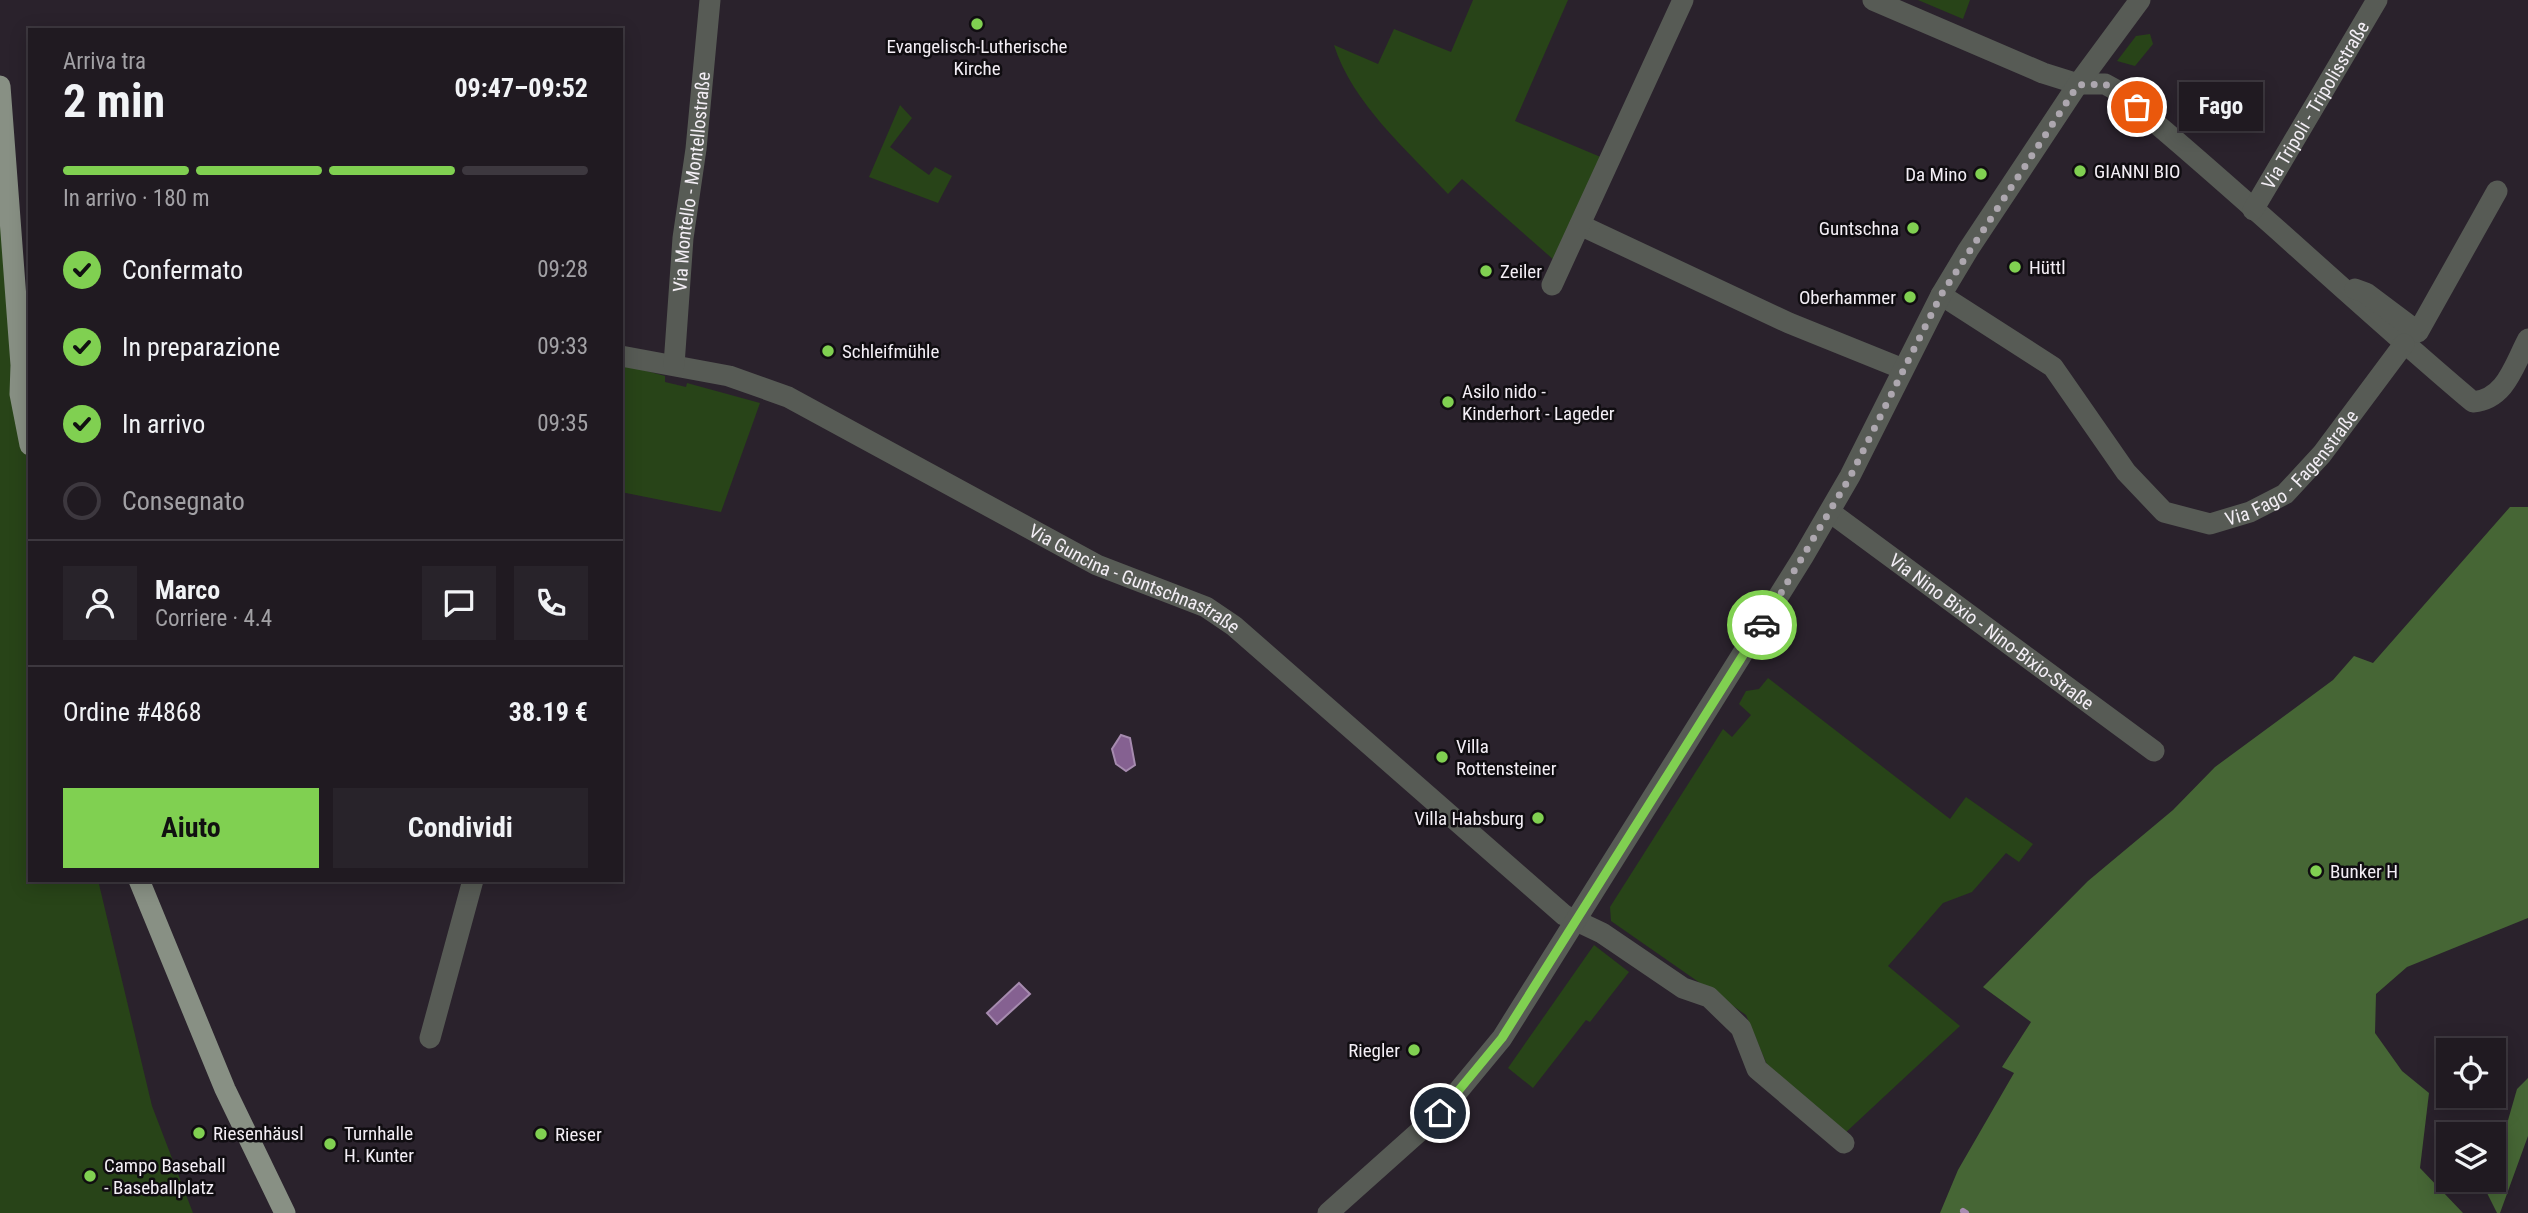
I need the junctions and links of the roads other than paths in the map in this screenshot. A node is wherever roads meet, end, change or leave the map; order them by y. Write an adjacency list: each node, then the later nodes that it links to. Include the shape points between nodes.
1 (710, 0): 17 (street, Via Montello - Montellostraße, via 683,237)
2 (1683, 0): 10 (street)
3 (1873, 0): 6 (street)
4 (2140, 0): 6 (street)
5 (2377, 0): 9 (street, Via Tripoli - Tripolisstraße)
6 (2078, 85): 9 (street, via 2105,84 2116,90); 13 (street)
7 (0, 86): 19 (main road)
8 (2497, 191): 11 (street, via 2418,332 2366,293)
9 (2253, 210): 11 (street)
10 (1580, 225): 12 (street); 18 (street, via 1789,323)
11 (2333, 282): 15 (street)
12 (1552, 285)
13 (1941, 295): 15 (street, Via Fago - Fagenstraße, via 2053,367 2126,472 2164,512 2210,524 2250,512 2285,494 2322,454); 18 (street)
14 (2528, 339): 15 (street, via 2501,389 2489,401 2473,402)
15 (2404, 344)
16 (623, 356): 17 (street, Via Guncina - Guntschnastraße)
17 (674, 365): 25 (street, Via Guncina - Guntschnastraße, via 729,376 788,397 1097,565 1206,607)
18 (1903, 369): 21 (street)
19 (25, 393): 20 (main road)
20 (28, 424)
21 (1829, 512): 22 (street, Via Nino Bixio - Nino-Bixio-Straße); 25 (street)
22 (2154, 751)
23 (140, 882): 28 (main road, via 225,1089)
24 (472, 882): 26 (street)
25 (1575, 921): 27 (street, via 1602,933 1683,988 1709,998 1741,1028 1757,1069); 29 (street, via 1502,1038 1440,1113)
26 (430, 1038)
27 (1844, 1143)
28 (285, 1213)
29 (1328, 1213)

